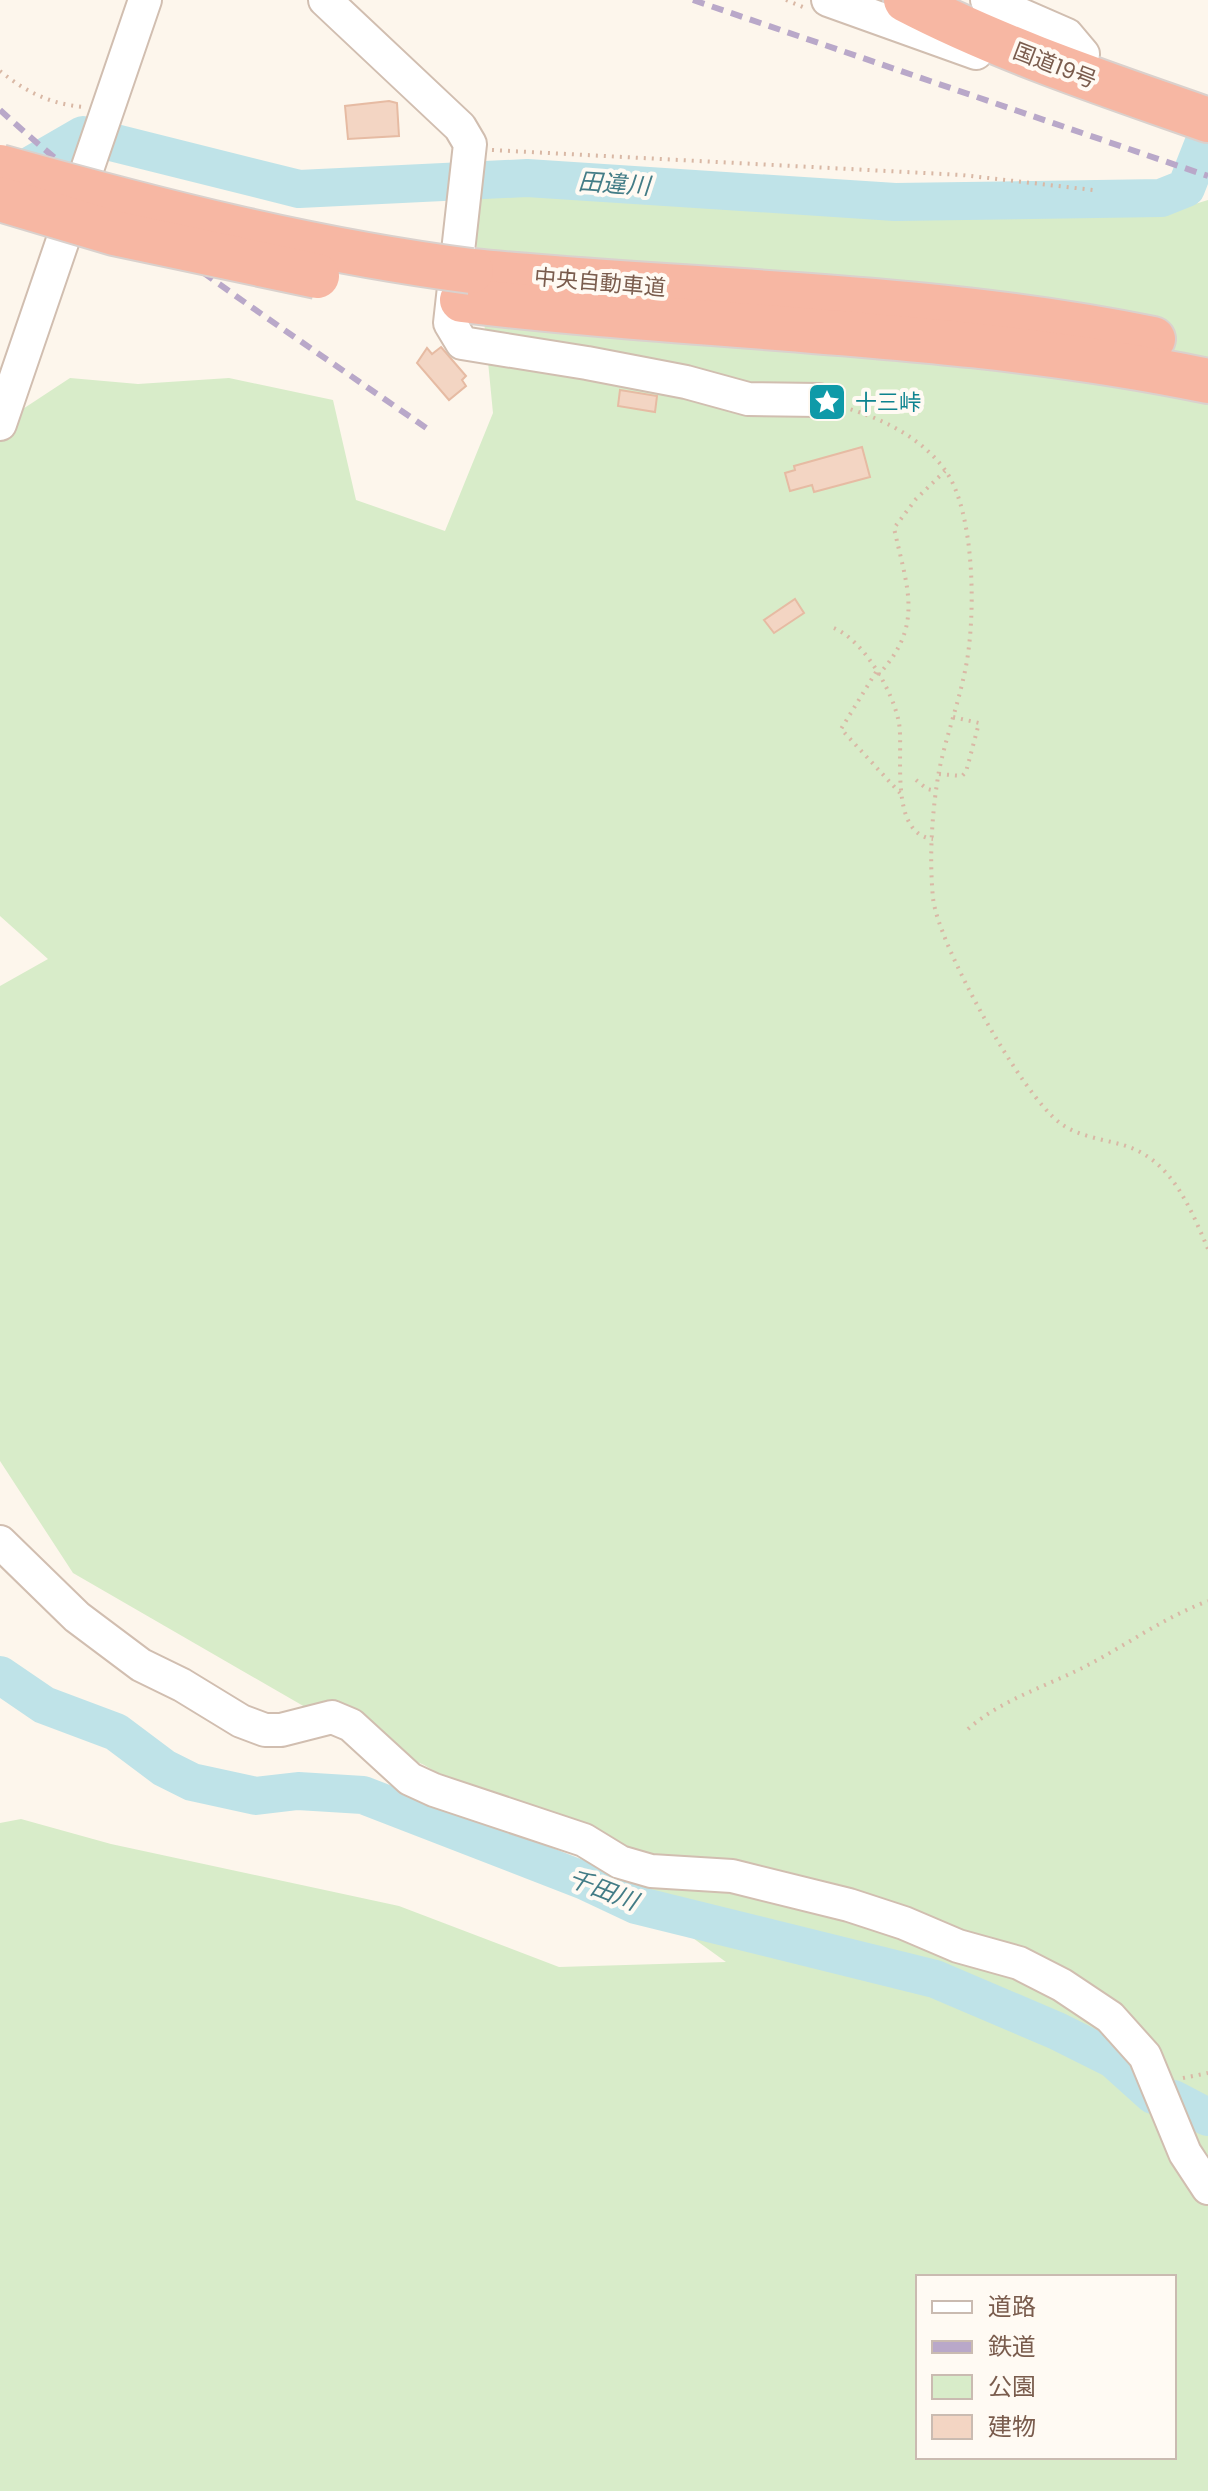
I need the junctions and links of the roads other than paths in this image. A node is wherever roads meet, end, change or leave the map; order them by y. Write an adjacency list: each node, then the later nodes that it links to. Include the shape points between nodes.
1 (145, 0): 17 (street)
2 (325, 0): 16 (street, via 460,127 470,152 450,323 462,343 601,365 748,399)
3 (906, 0): 8 (highway, 国道19号, via 1040,60)
4 (950, 0): 7 (highway, 国道19号)
5 (987, 0): 7 (street, via 1067,35)
6 (816, 4): 8 (street)
7 (1083, 54): 8 (highway, 国道19号)
8 (1203, 115)
9 (0, 147): 12 (highway, via 126,184)
10 (0, 167): 12 (highway, 中央自動車道, bridge)
11 (0, 199): 13 (highway, 中央自動車道, bridge, via 226,259)
12 (140, 206): 13 (highway, 中央自動車道, bridge, via 389,260)
13 (466, 285): 14 (highway, 中央自動車道, via 896,304 1060,323); 15 (highway, 中央自動車道, via 969,343)
14 (1208, 350)
15 (1208, 381)
16 (819, 400)
17 (0, 424)
18 (0, 1542): 19 (street, via 77,1617 141,1665 241,1721 281,1730 332,1717 351,1725 410,1779 584,1840 620,1862 651,1871 732,1876 849,1905 1019,1963 1062,1985 1110,2017 1145,2056 1185,2153)
19 (1208, 2188)

